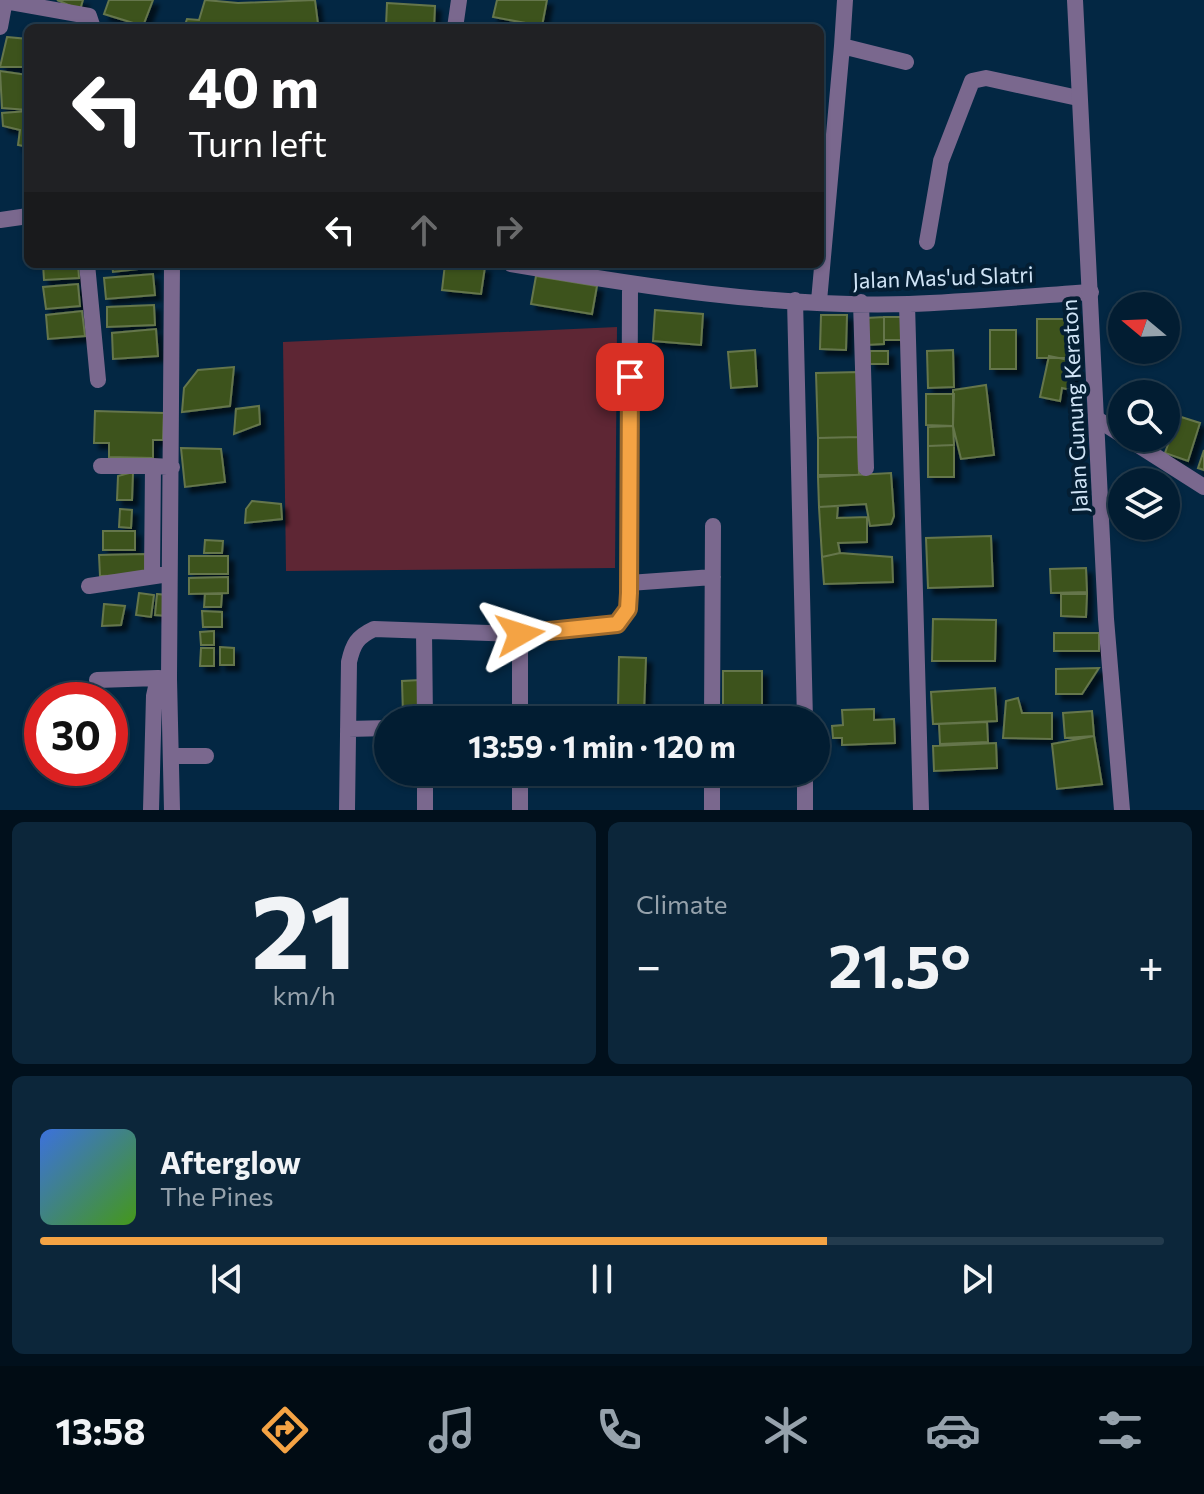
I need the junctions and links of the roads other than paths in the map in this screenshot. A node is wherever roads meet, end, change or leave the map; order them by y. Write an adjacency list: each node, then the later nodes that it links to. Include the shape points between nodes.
1 (5, 0): 5 (street, via 89,16); 7 (street)
2 (459, 0): 6 (street)
3 (845, 0): 8 (street)
4 (1075, 0): 10 (street, Jalan Gunung Keraton)
5 (92, 24)
6 (456, 24)
7 (0, 27)
8 (842, 46): 9 (street); 14 (street)
9 (906, 62)
10 (1078, 98): 13 (street, via 986,78 972,81 941,161); 20 (street, Jalan Gunung Keraton)
11 (24, 217): 12 (street)
12 (0, 220)
13 (927, 242)
14 (824, 246)
15 (87, 268): 25 (street)
16 (172, 268): 31 (street)
17 (557, 268): 19 (street, Jalan Mas'ud Slatri)
18 (822, 268): 22 (street)
19 (630, 285): 21 (street, Jalan Mas'ud Slatri); 38 (street)
20 (1091, 292): 24 (street, Jalan Mas'ud Slatri); 26 (street, Jalan Gunung Keraton)
21 (795, 300): 22 (street, Jalan Mas'ud Slatri); 47 (street)
22 (819, 301): 23 (street, Jalan Mas'ud Slatri)
23 (861, 302): 24 (street, Jalan Mas'ud Slatri); 32 (street)
24 (907, 304): 63 (street)
25 (98, 380)
26 (1097, 419): 27 (street); 64 (street, Jalan Gunung Keraton)
27 (1108, 426)
28 (1148, 452): 33 (street)
29 (101, 466): 30 (street)
30 (153, 466): 31 (street); 36 (street)
31 (172, 467): 35 (street)
32 (866, 468)
33 (1204, 487)
34 (713, 526): 37 (street)
35 (171, 575): 36 (street); 42 (street)
36 (152, 576): 39 (street)
37 (713, 577): 38 (street); 46 (street)
38 (629, 583): 41 (street, via 628,609 617,624)
39 (89, 586)
40 (424, 632): 41 (street); 44 (street); 49 (street, via 374,629 353,644)
41 (520, 634): 45 (street)
42 (164, 679): 43 (street); 50 (street); 56 (street, via 152,710)
43 (97, 680)
44 (425, 706)
45 (520, 706)
46 (712, 706)
47 (805, 706)
48 (374, 728): 49 (street)
49 (348, 729): 58 (street)
50 (171, 756): 51 (street); 57 (street)
51 (206, 756)
52 (425, 786): 59 (street)
53 (520, 786): 60 (street)
54 (712, 786): 61 (street)
55 (805, 786): 62 (street)
56 (151, 810)
57 (172, 810)
58 (347, 810)
59 (425, 810)
60 (520, 810)
61 (712, 810)
62 (805, 810)
63 (921, 810)
64 (1122, 810)

